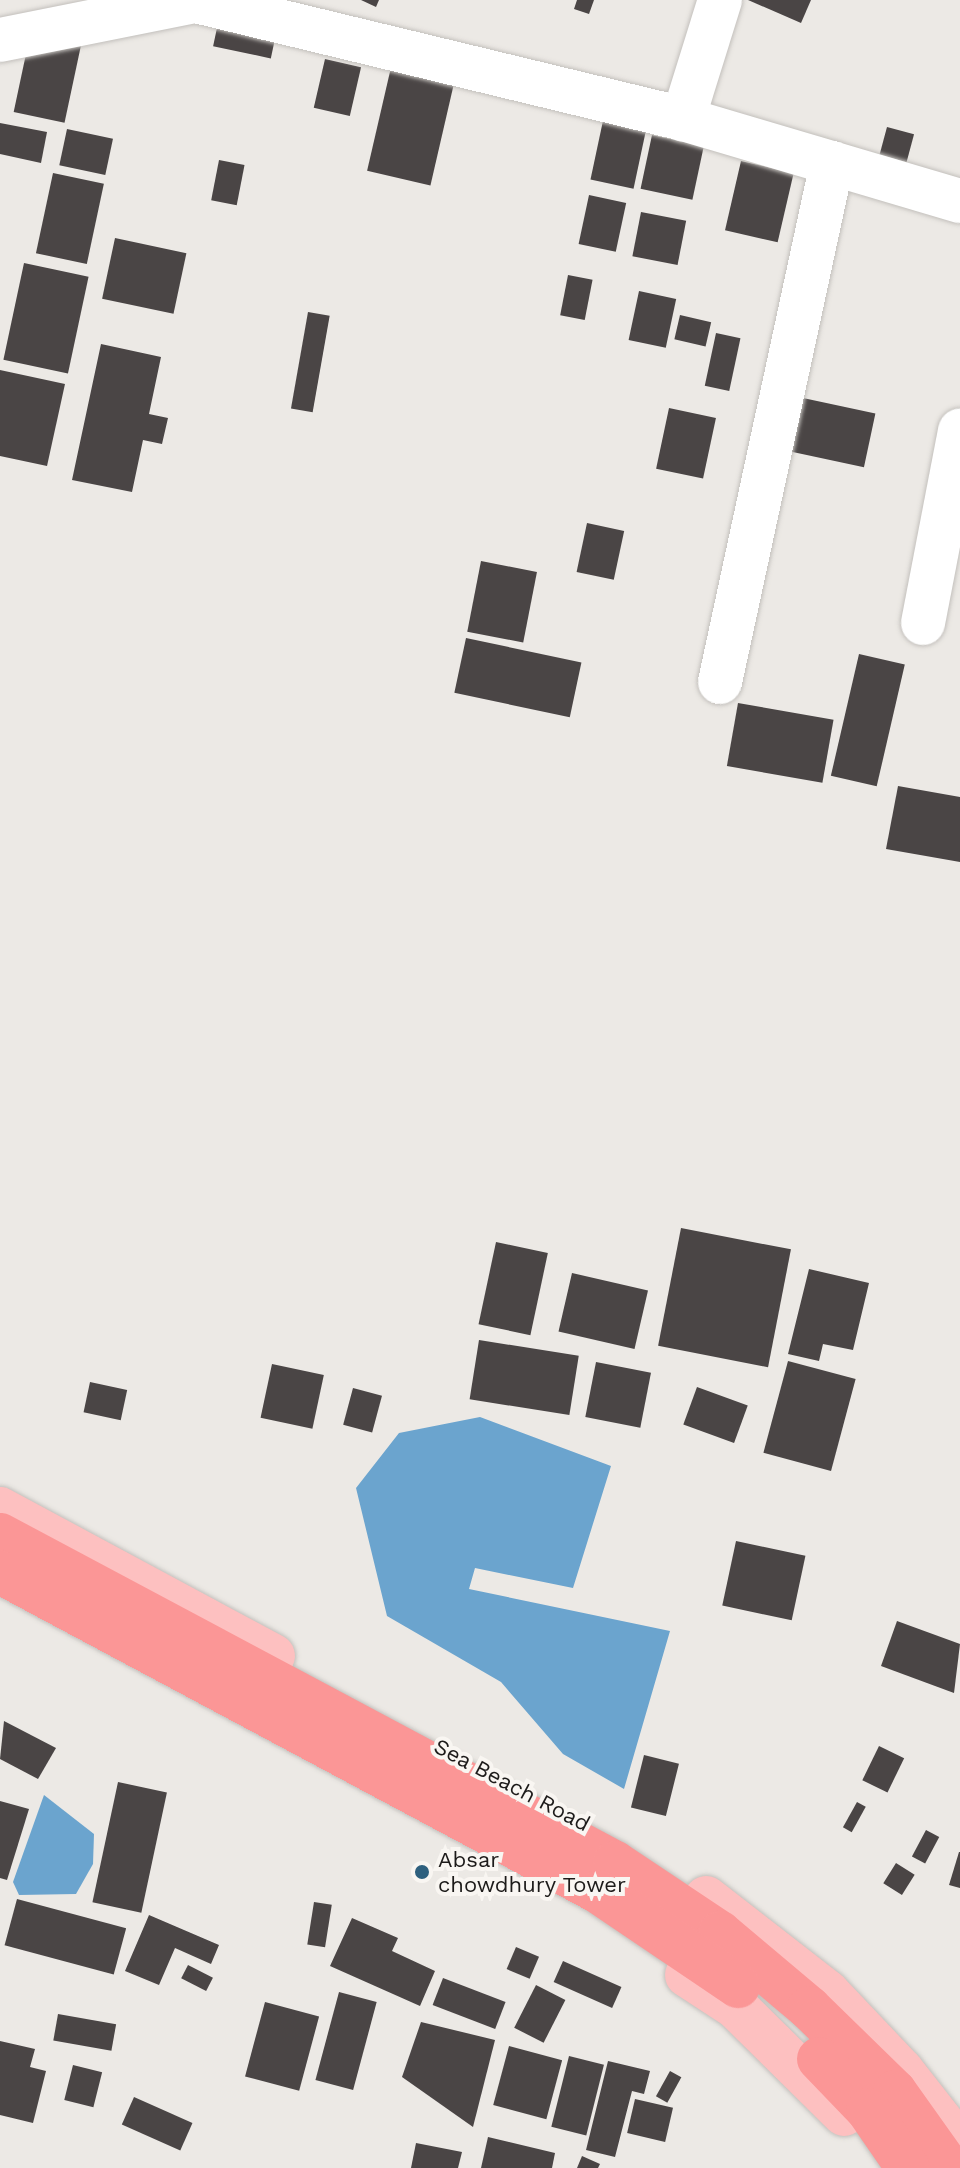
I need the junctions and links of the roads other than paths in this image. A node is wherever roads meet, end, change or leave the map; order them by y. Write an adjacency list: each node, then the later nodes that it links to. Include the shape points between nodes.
1 (720, 0): 4 (street)
2 (201, 1): 3 (street); 4 (street)
3 (0, 40)
4 (683, 119): 5 (street)
5 (832, 163): 6 (street); 9 (street)
6 (960, 201)
7 (960, 431): 8 (street)
8 (923, 623)
9 (720, 682)
10 (0, 1509): 14 (main road, Sea Beach Road, via 633,1850 717,1905 827,1992 902,2071)
11 (0, 1535): 17 (highway, via 615,1863 720,1933 809,2008 895,2092)
12 (0, 1572): 16 (highway, via 599,1892 705,1960 781,2020 868,2110)
13 (0, 1594): 15 (main road, via 567,1897 736,2007 845,2115)
14 (960, 2145)
15 (883, 2168)
16 (908, 2168)
17 (949, 2168)

